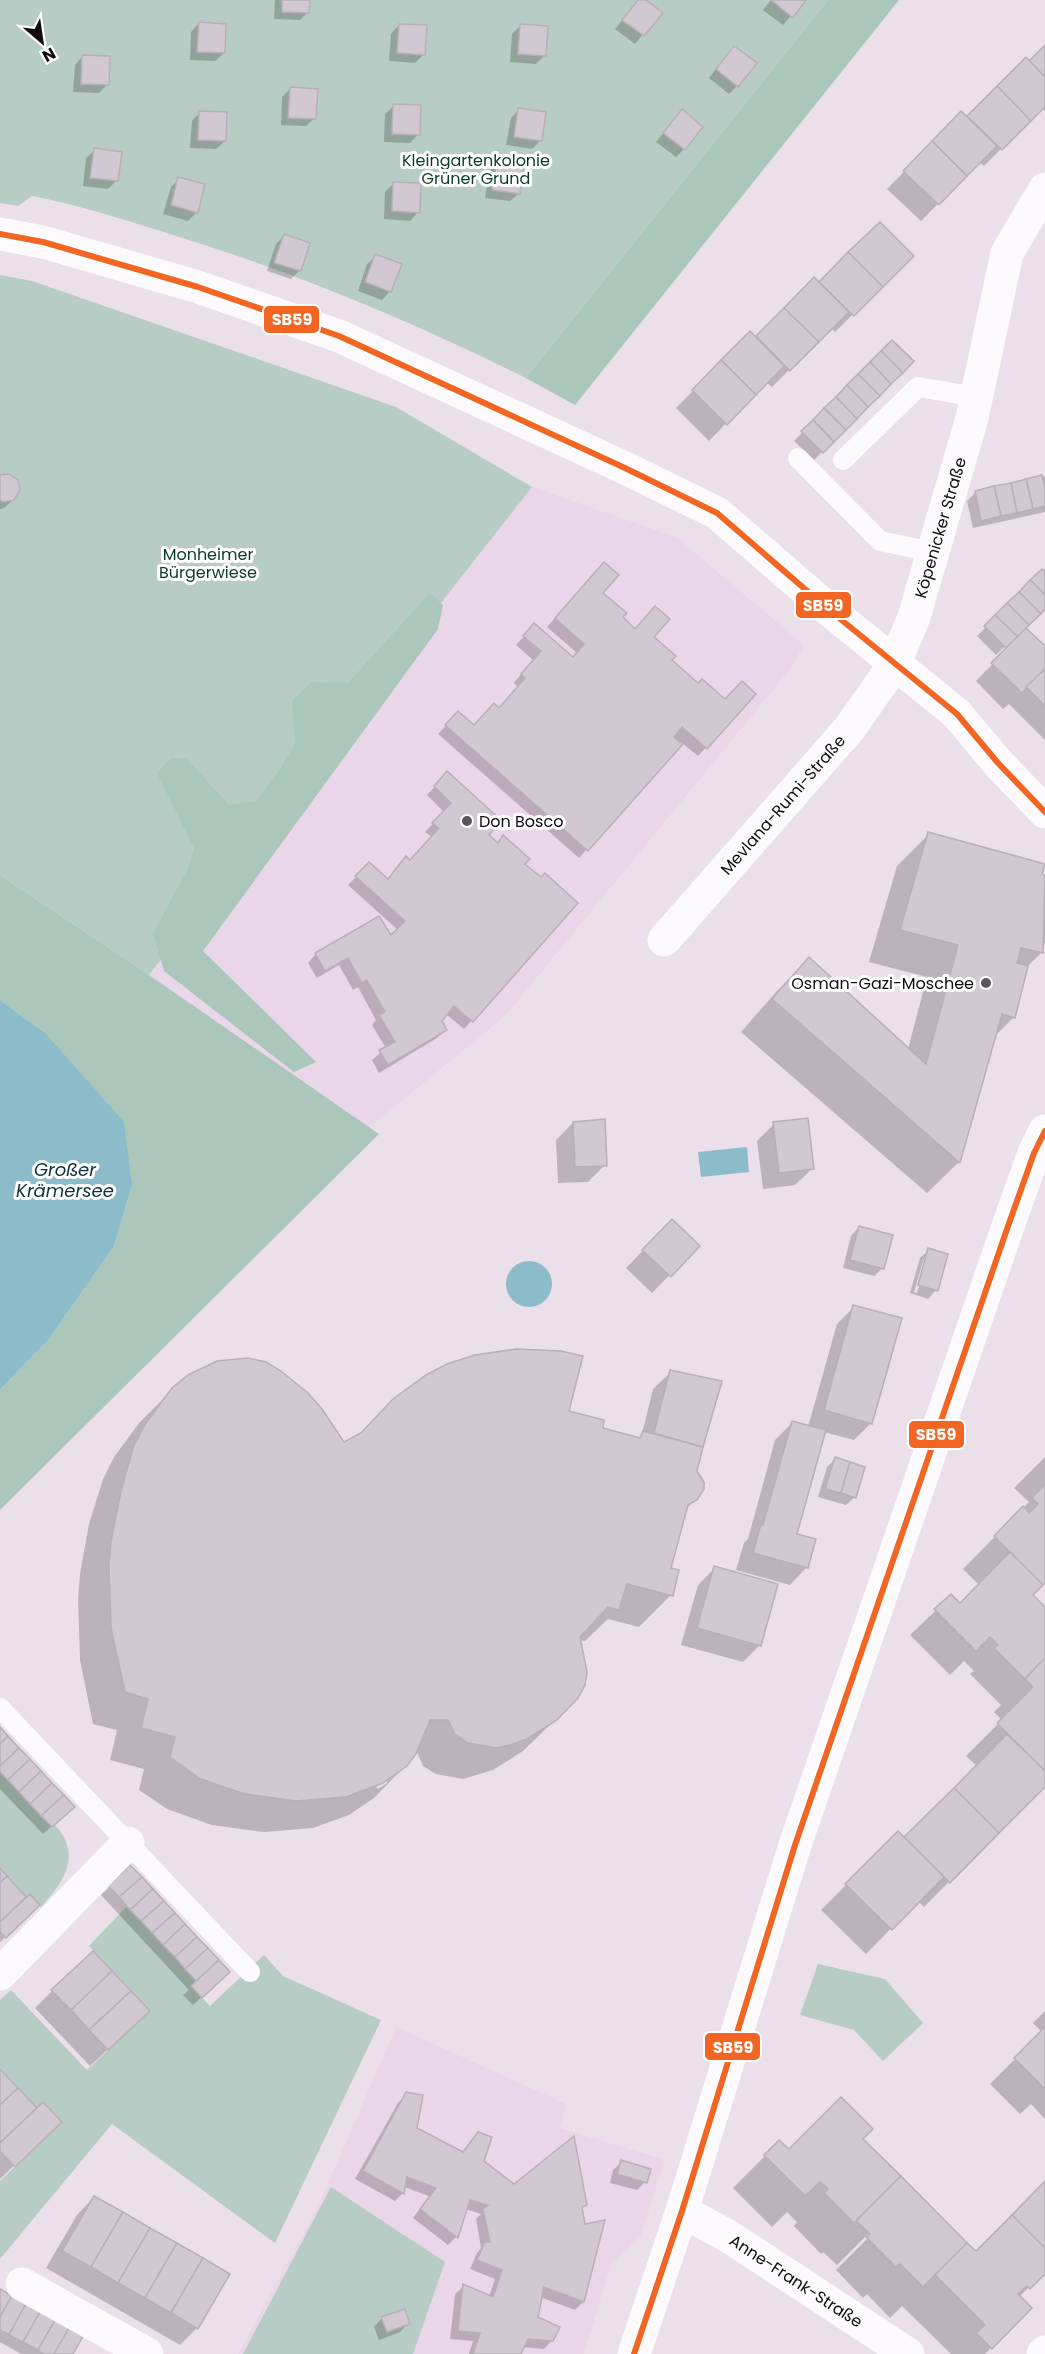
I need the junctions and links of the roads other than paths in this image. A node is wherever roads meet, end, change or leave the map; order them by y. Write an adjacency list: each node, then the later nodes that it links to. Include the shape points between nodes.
1 (1045, 189): 3 (street, Köpenicker Straße, via 1007,253)
2 (0, 234): 7 (street, via 43,242 198,287 339,336 625,468 717,513)
3 (977, 396): 5 (lane, via 918,387); 6 (street, Köpenicker Straße)
4 (798, 458): 6 (lane, via 880,541)
5 (843, 460)
6 (933, 552): 7 (street, Köpenicker Straße, via 914,617)
7 (894, 664): 8 (street, via 957,714); 9 (street, Mevlana-Rumi-Straße, via 849,729)
8 (1045, 812)
9 (664, 940)
10 (1041, 1148): 15 (street, via 795,1845)
11 (0, 1708): 12 (lane)
12 (128, 1843): 13 (lane); 14 (street)
13 (250, 1972)
14 (0, 1974)
15 (682, 2211): 18 (street); 19 (street, Anne-Frank-Straße, via 728,2236)
16 (22, 2284): 17 (street)
17 (147, 2354)
18 (634, 2354)
19 (908, 2354)

